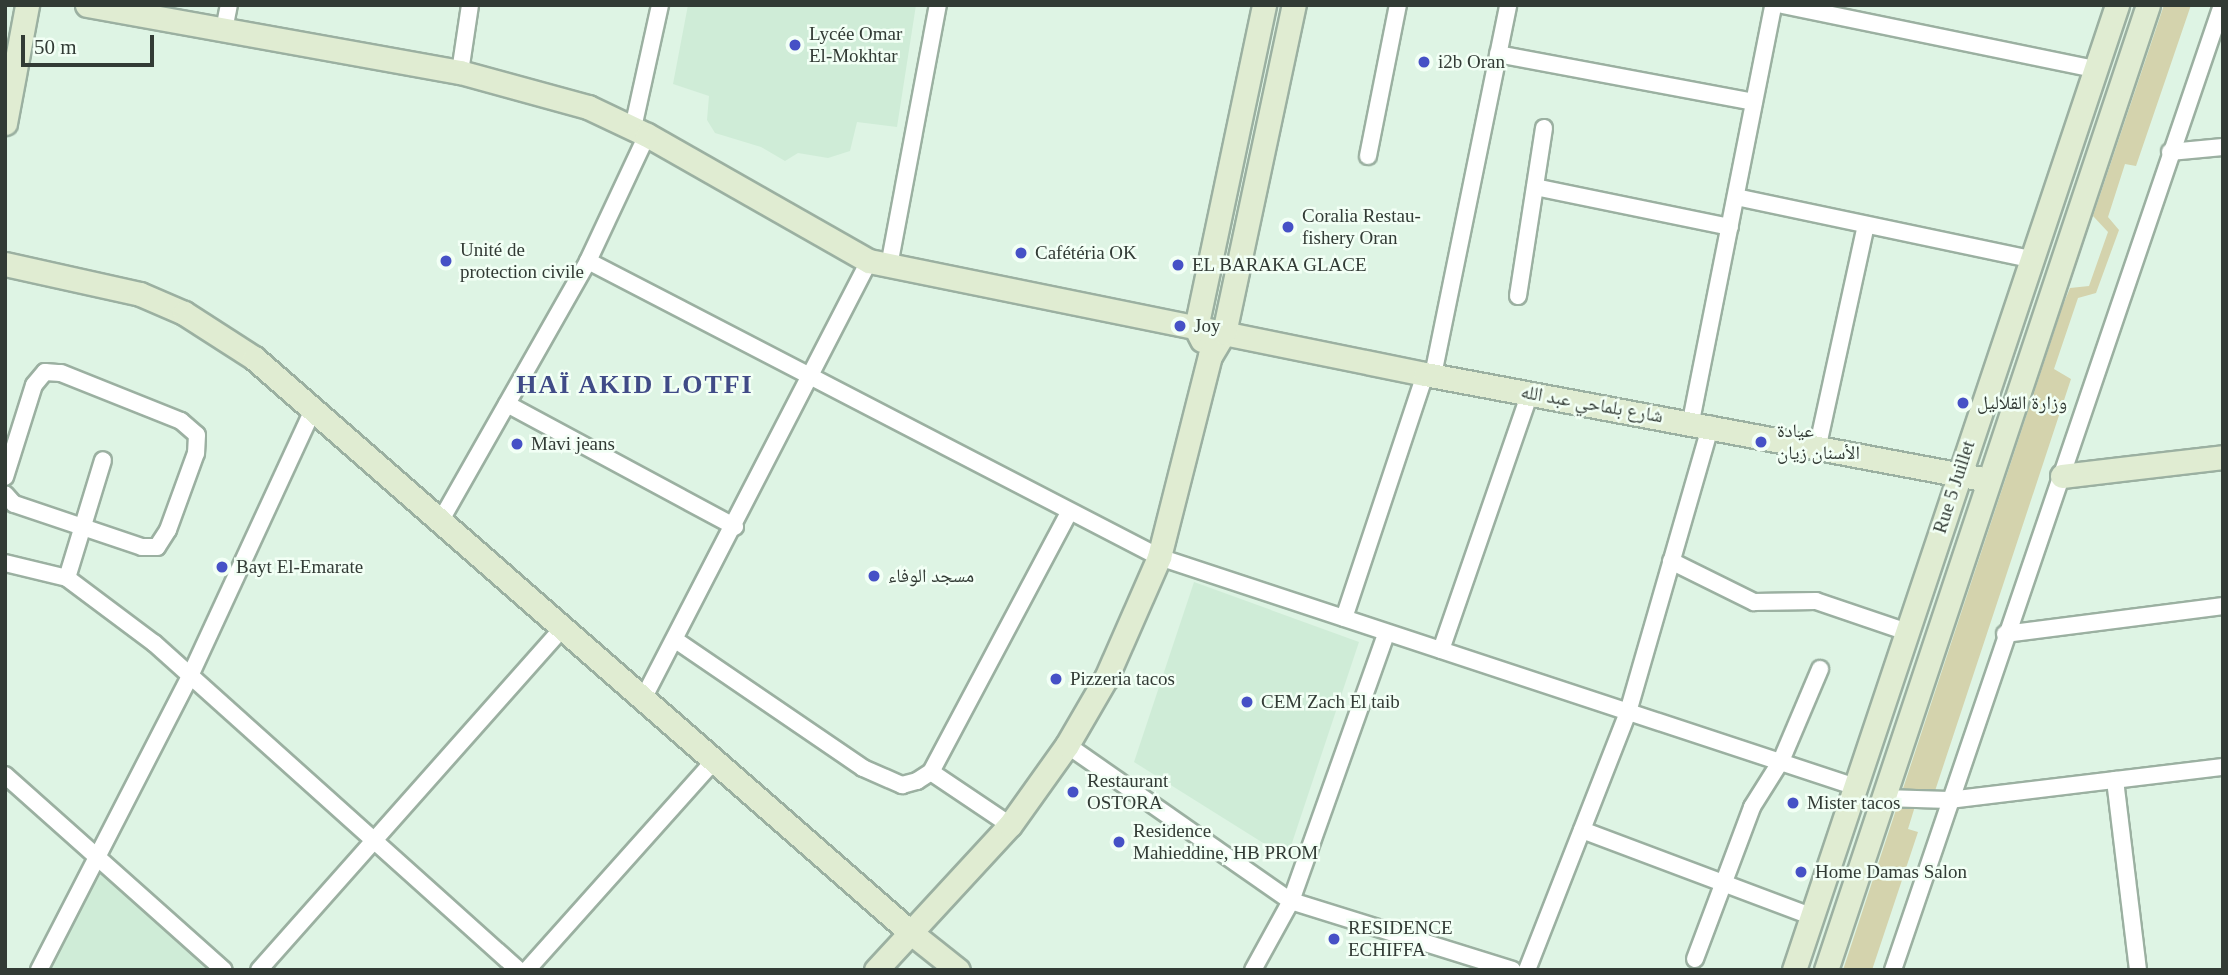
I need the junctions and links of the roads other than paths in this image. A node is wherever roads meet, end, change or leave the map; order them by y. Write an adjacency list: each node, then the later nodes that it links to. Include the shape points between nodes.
1 (27, 5): 21 (main road)
2 (87, 5): 16 (main road, شارع بلماحي عبد الله)
3 (229, 5): 16 (street)
4 (470, 5): 19 (street)
5 (660, 5): 23 (street)
6 (938, 5): 33 (street)
7 (1264, 5): 36 (main road)
8 (1294, 5): 37 (main road)
9 (1398, 5): 26 (street)
10 (1508, 5): 17 (street)
11 (1773, 5): 20 (street)
12 (1783, 5): 18 (street)
13 (2117, 5): 18 (main road, Rue 5 Juillet)
14 (2148, 5): 51 (main road, Rue 5 Juillet)
15 (2222, 5): 25 (street)
16 (224, 30): 19 (main road, شارع بلماحي عبد الله)
17 (1498, 54): 20 (street); 39 (street)
18 (2095, 68): 31 (main road, Rue 5 Juillet)
19 (460, 72): 23 (main road, شارع بلماحي عبد الله, via 588,107)
20 (1754, 102): 28 (street)
21 (5, 123)
22 (1544, 128): 27 (street)
23 (640, 131): 32 (street); 33 (main road, شارع بلماحي عبد الله)
24 (2223, 147): 25 (street)
25 (2170, 152): 49 (street)
26 (1368, 156)
27 (1535, 187): 30 (street); 35 (street)
28 (1736, 197): 29 (street); 30 (street)
29 (1866, 225): 31 (street); 45 (street)
30 (1730, 227): 44 (street)
31 (2030, 259): 48 (main road, Rue 5 Juillet)
32 (588, 261): 40 (street); 42 (street)
33 (879, 263): 36 (main road, شارع بلماحي عبد الله); 40 (street)
34 (5, 264): 43 (main road, via 92,280 184,313 254,358)
35 (1518, 296)
36 (1196, 328): 37 (main road, شارع بلماحي عبد الله); 38 (main road)
37 (1224, 333): 38 (main road); 39 (main road, شارع بلماحي عبد الله)
38 (1210, 356): 57 (main road)
39 (1429, 374): 41 (main road, شارع بلماحي عبد الله); 62 (street)
40 (811, 379): 53 (street); 56 (street)
41 (1530, 393): 44 (main road, شارع بلماحي عبد الله); 68 (street)
42 (507, 404): 54 (street); 56 (street)
43 (313, 410): 54 (main road); 70 (street)
44 (1701, 423): 45 (main road, شارع بلماحي عبد الله); 58 (street)
45 (1818, 446): 48 (main road, شارع بلماحي عبد الله)
46 (2223, 457): 49 (main road)
47 (103, 460): 55 (street)
48 (1958, 474): 51 (main road, شارع بلماحي عبد الله); 64 (main road, Rue 5 Juillet)
49 (2062, 476): 66 (street)
50 (5, 477): 55 (street, via 34,385 45,372 61,373 191,427 197,435 196,453 168,530 157,547 150,549)
51 (1988, 480): 81 (main road, Rue 5 Juillet)
52 (5, 494): 55 (street, via 15,504)
53 (1069, 512): 57 (street); 77 (street)
54 (441, 520): 63 (main road)
55 (81, 526): 60 (street)
56 (735, 527): 67 (street)
57 (1159, 558): 62 (street); 73 (main road, via 1106,678)
58 (1671, 561): 64 (street, via 1754,602 1816,601); 72 (street)
59 (5, 563): 60 (street)
60 (66, 578): 70 (street, via 154,643)
61 (2223, 606): 66 (street)
62 (1344, 618): 65 (street)
63 (562, 629): 71 (main road); 85 (street)
64 (1907, 632): 80 (main road, Rue 5 Juillet)
65 (1386, 634): 68 (street); 88 (street)
66 (2005, 634): 82 (street)
67 (677, 641): 71 (street); 77 (street, via 863,768 902,785)
68 (1441, 650): 72 (street)
69 (1820, 669): 74 (street)
70 (190, 676): 85 (street); 86 (street)
71 (643, 699): 75 (main road)
72 (1628, 712): 74 (street); 84 (street)
73 (1067, 745): 83 (main road); 88 (street)
74 (1780, 761): 80 (street); 87 (street, via 1752,807)
75 (713, 762): 90 (main road); 96 (street)
76 (2223, 767): 79 (street)
77 (931, 772): 83 (street)
78 (5, 775): 86 (street)
79 (2115, 780): 82 (street); 105 (street)
80 (1856, 787): 89 (main road, Rue 5 Juillet)
81 (1884, 798): 82 (street); 103 (main road, Rue 5 Juillet)
82 (1949, 800): 104 (street)
83 (1010, 825): 90 (main road)
84 (1582, 830): 87 (street); 101 (street)
85 (372, 839): 94 (street); 95 (street)
86 (97, 855): 92 (street); 93 (street)
87 (1724, 882): 89 (street); 91 (street)
88 (1291, 901): 99 (street); 100 (street)
89 (1811, 916): 102 (main road, Rue 5 Juillet)
90 (910, 932): 97 (main road); 98 (main road)
91 (1695, 959)
92 (39, 970)
93 (224, 970)
94 (259, 970)
95 (518, 970)
96 (527, 970)
97 (876, 970)
98 (958, 970)
99 (1253, 970)
100 (1512, 970)
101 (1527, 970)
102 (1794, 970)
103 (1826, 970)
104 (1893, 970)
105 (2138, 970)

